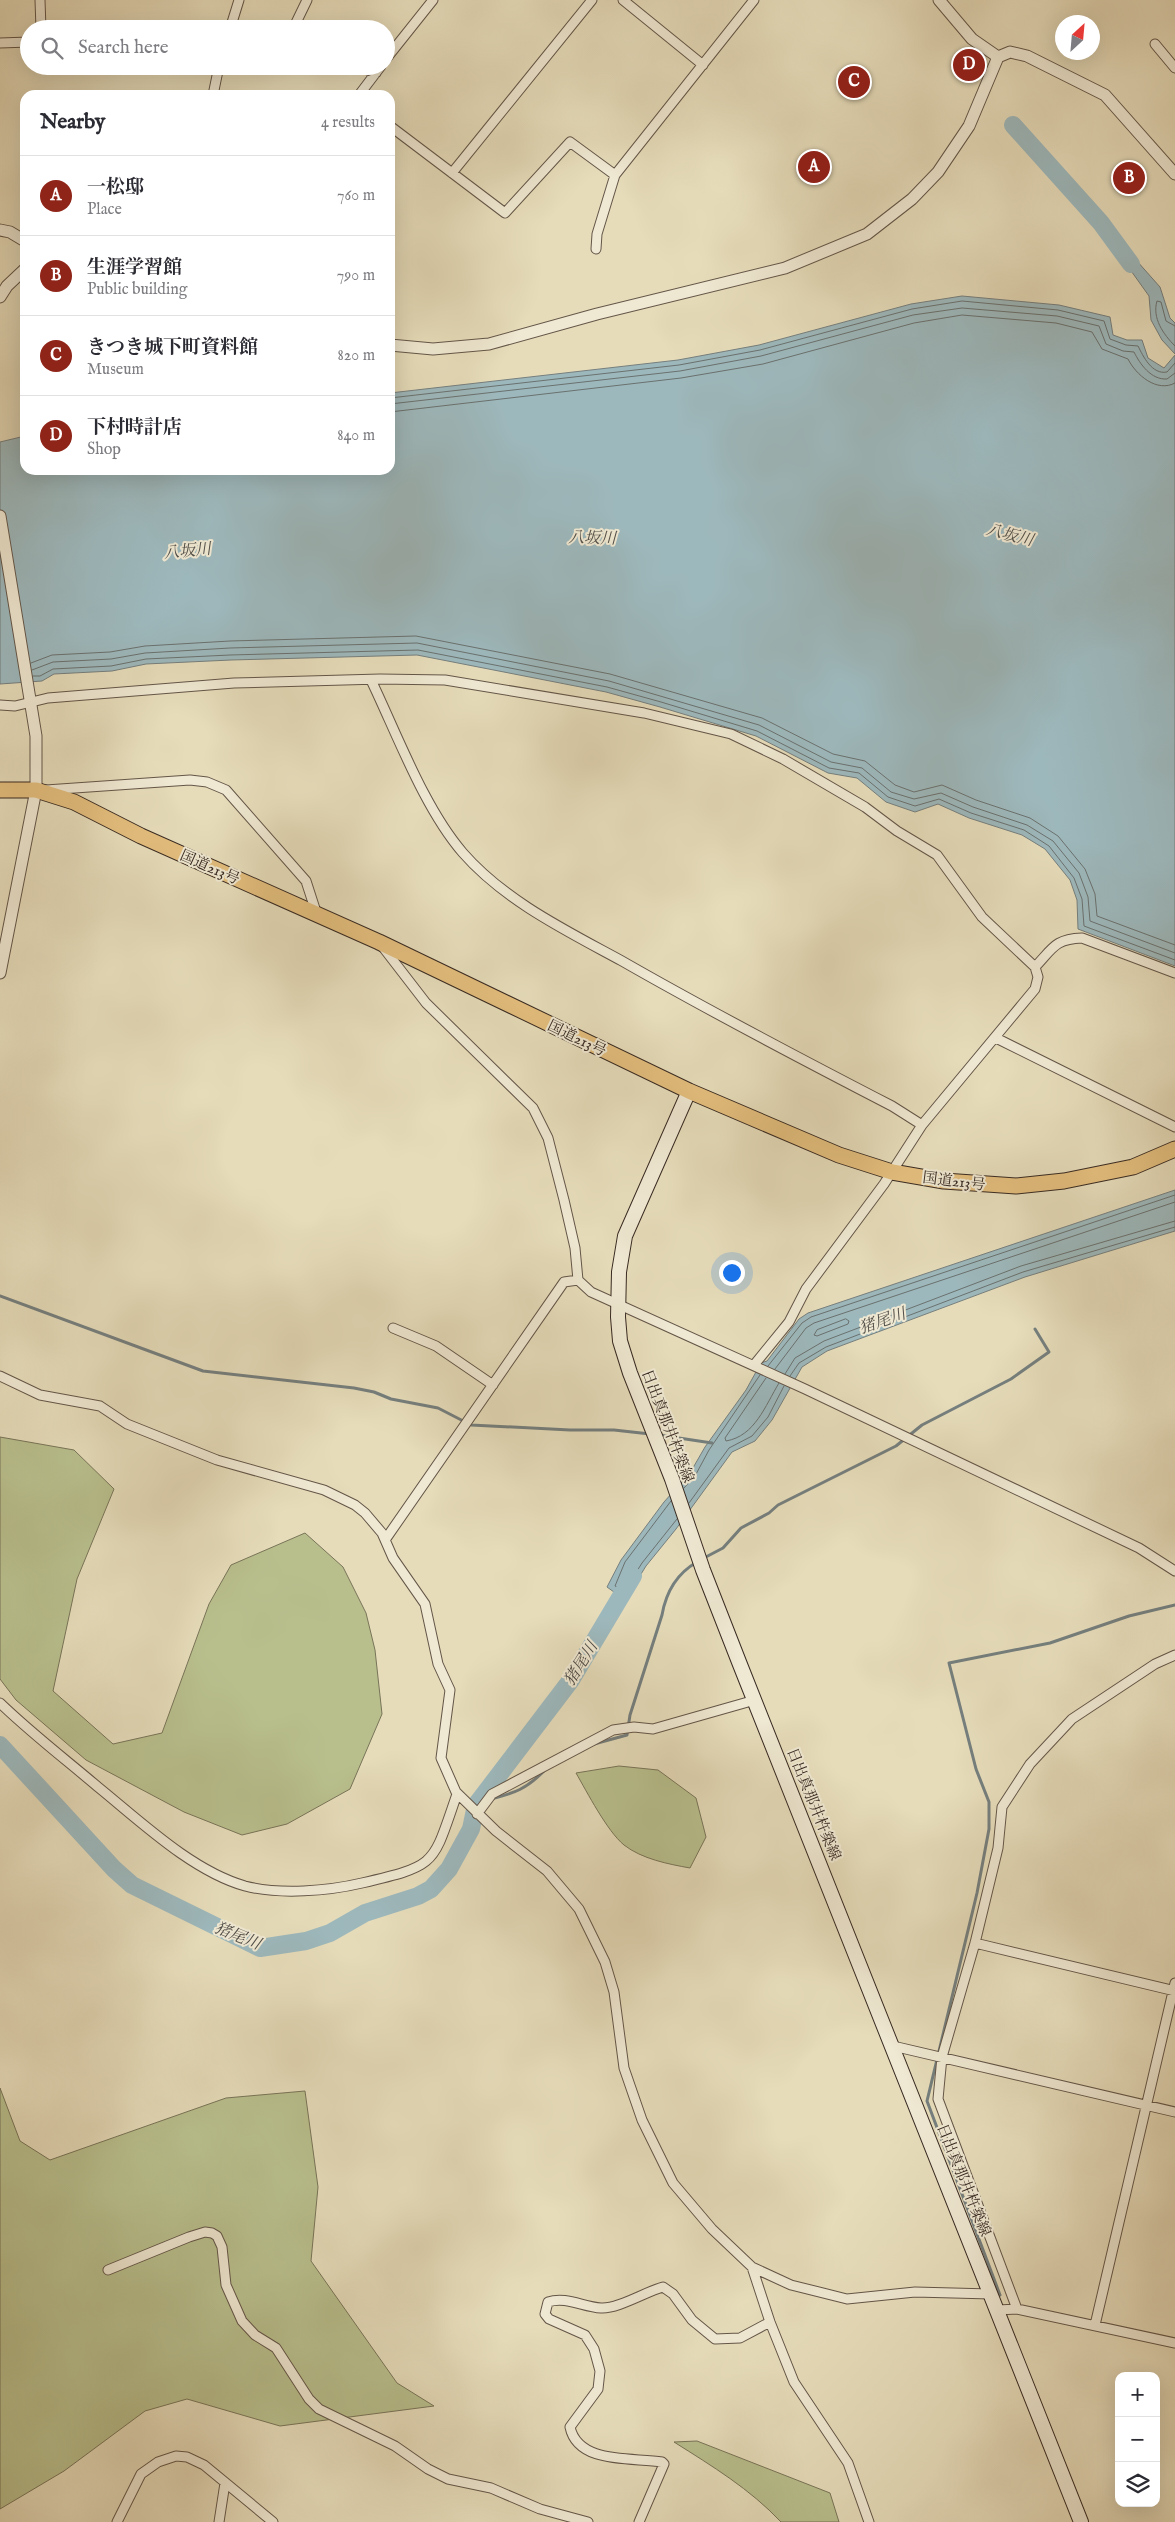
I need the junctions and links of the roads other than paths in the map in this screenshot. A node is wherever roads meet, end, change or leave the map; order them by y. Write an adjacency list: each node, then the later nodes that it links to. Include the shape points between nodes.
1 (40, 0): 9 (street)
2 (239, 0): 10 (street)
3 (307, 0): 11 (street)
4 (433, 0): 15 (street)
5 (592, 0): 24 (street)
6 (623, 0): 17 (street)
7 (754, 0): 17 (street)
8 (939, 0): 16 (street, via 972,40)
9 (41, 20)
10 (233, 20)
11 (297, 20)
12 (20, 42): 13 (street)
13 (0, 43)
14 (1154, 44): 18 (street)
15 (395, 48)
16 (998, 57): 25 (street, via 1010,52 1027,56 1105,95); 32 (street, via 969,126 938,172 912,199 867,234 785,268 489,344 433,349)
17 (703, 65): 26 (street)
18 (1175, 68)
19 (217, 75): 21 (street)
20 (374, 75): 22 (street)
21 (214, 90)
22 (363, 90)
23 (395, 130): 24 (street)
24 (452, 173): 26 (street, via 505,213 570,142)
25 (1175, 174)
26 (615, 175): 29 (street, via 597,234)
27 (0, 230): 28 (street)
28 (20, 238)
29 (596, 249)
30 (20, 274): 31 (street)
31 (0, 297)
32 (395, 345)
33 (0, 516): 35 (street)
34 (371, 680): 35 (street, via 174,687 48,698); 41 (street, via 445,680 644,713 731,734 866,807 897,831 937,855 982,917); 46 (street, via 425,793 451,839 484,875 543,917)
35 (30, 703): 36 (street); 38 (street, via 36,736)
36 (0, 705)
37 (0, 790): 38 (highway, 国道213号)
38 (36, 790): 39 (highway, 国道213号, via 74,802 141,836); 39 (street, via 190,780 207,782 226,790 306,881); 42 (street)
39 (317, 915): 40 (highway, 国道213号)
40 (378, 942): 45 (highway, 国道213号); 50 (street, via 426,1002 534,1108 548,1138 564,1200 575,1248)
41 (1035, 967): 43 (street, via 1058,943 1082,938); 44 (street, via 1038,977 1035,989)
42 (0, 973)
43 (1175, 973)
44 (996, 1038): 46 (street); 47 (street)
45 (689, 1092): 49 (highway, 国道213号, via 839,1154); 51 (main road, 日出真那井杵築線, via 625,1236)
46 (922, 1125): 49 (street)
47 (1175, 1127)
48 (1175, 1149): 49 (highway, 国道213号, via 1133,1166 1064,1181 1016,1186 944,1181)
49 (892, 1172): 53 (street, via 806,1289 788,1322)
50 (578, 1280): 51 (street, via 591,1292); 55 (street, via 564,1282)
51 (618, 1303): 53 (street); 59 (main road, 日出真那井杵築線, via 620,1341 703,1570)
52 (393, 1328): 55 (street, via 436,1346)
53 (754, 1365): 57 (street, via 1139,1548)
54 (0, 1376): 56 (street, via 40,1395 100,1406 127,1424 217,1460 341,1496 364,1513)
55 (493, 1385): 56 (street)
56 (385, 1540): 61 (street, via 393,1558 425,1604 438,1664 450,1690 441,1758)
57 (1175, 1571)
58 (1175, 1655): 63 (street, via 1155,1664 1079,1713 1030,1764 1002,1807 998,1848)
59 (755, 1700): 62 (street, via 653,1729 613,1730 492,1794); 65 (main road, 日出真那井杵築線)
60 (0, 1703): 61 (street, via 182,1853 245,1886 270,1890 335,1890 416,1869 437,1851)
61 (457, 1794): 62 (street)
62 (477, 1814): 69 (street, via 547,1870 579,1909 605,1962 618,2016 624,2068 660,2159 673,2183)
63 (975, 1943): 64 (street); 66 (street)
64 (1174, 1988): 67 (street)
65 (893, 2046): 66 (street); 71 (main road, 日出真那井杵築線)
66 (942, 2057): 67 (street); 72 (street, via 939,2107)
67 (1146, 2105): 68 (street); 75 (street)
68 (1175, 2112)
69 (752, 2267): 71 (street, via 790,2285 847,2299 915,2292); 74 (street)
70 (108, 2270): 81 (street, via 189,2237 212,2233 222,2247 226,2285 242,2321 255,2335 276,2348 319,2409 395,2446 448,2479 491,2488 540,2510)
71 (991, 2294): 73 (main road, 日出真那井杵築線)
72 (1017, 2309): 73 (street); 75 (street)
73 (998, 2310): 84 (main road, 日出真那井杵築線)
74 (770, 2322): 82 (street, via 740,2338 715,2339 692,2320 673,2294 663,2287 601,2308 555,2300 548,2302 545,2314 549,2319 585,2335 594,2349 600,2371 598,2389 570,2427 572,2433 583,2447 601,2456 664,2464); 83 (street, via 794,2382 848,2463)
75 (1095, 2325): 76 (street)
76 (1175, 2343)
77 (225, 2483): 78 (street, via 204,2466 187,2458 176,2456 158,2462 141,2474); 79 (street); 80 (street)
78 (117, 2522)
79 (219, 2522)
80 (273, 2522)
81 (588, 2522)
82 (639, 2522)
83 (869, 2522)
84 (1081, 2522)

